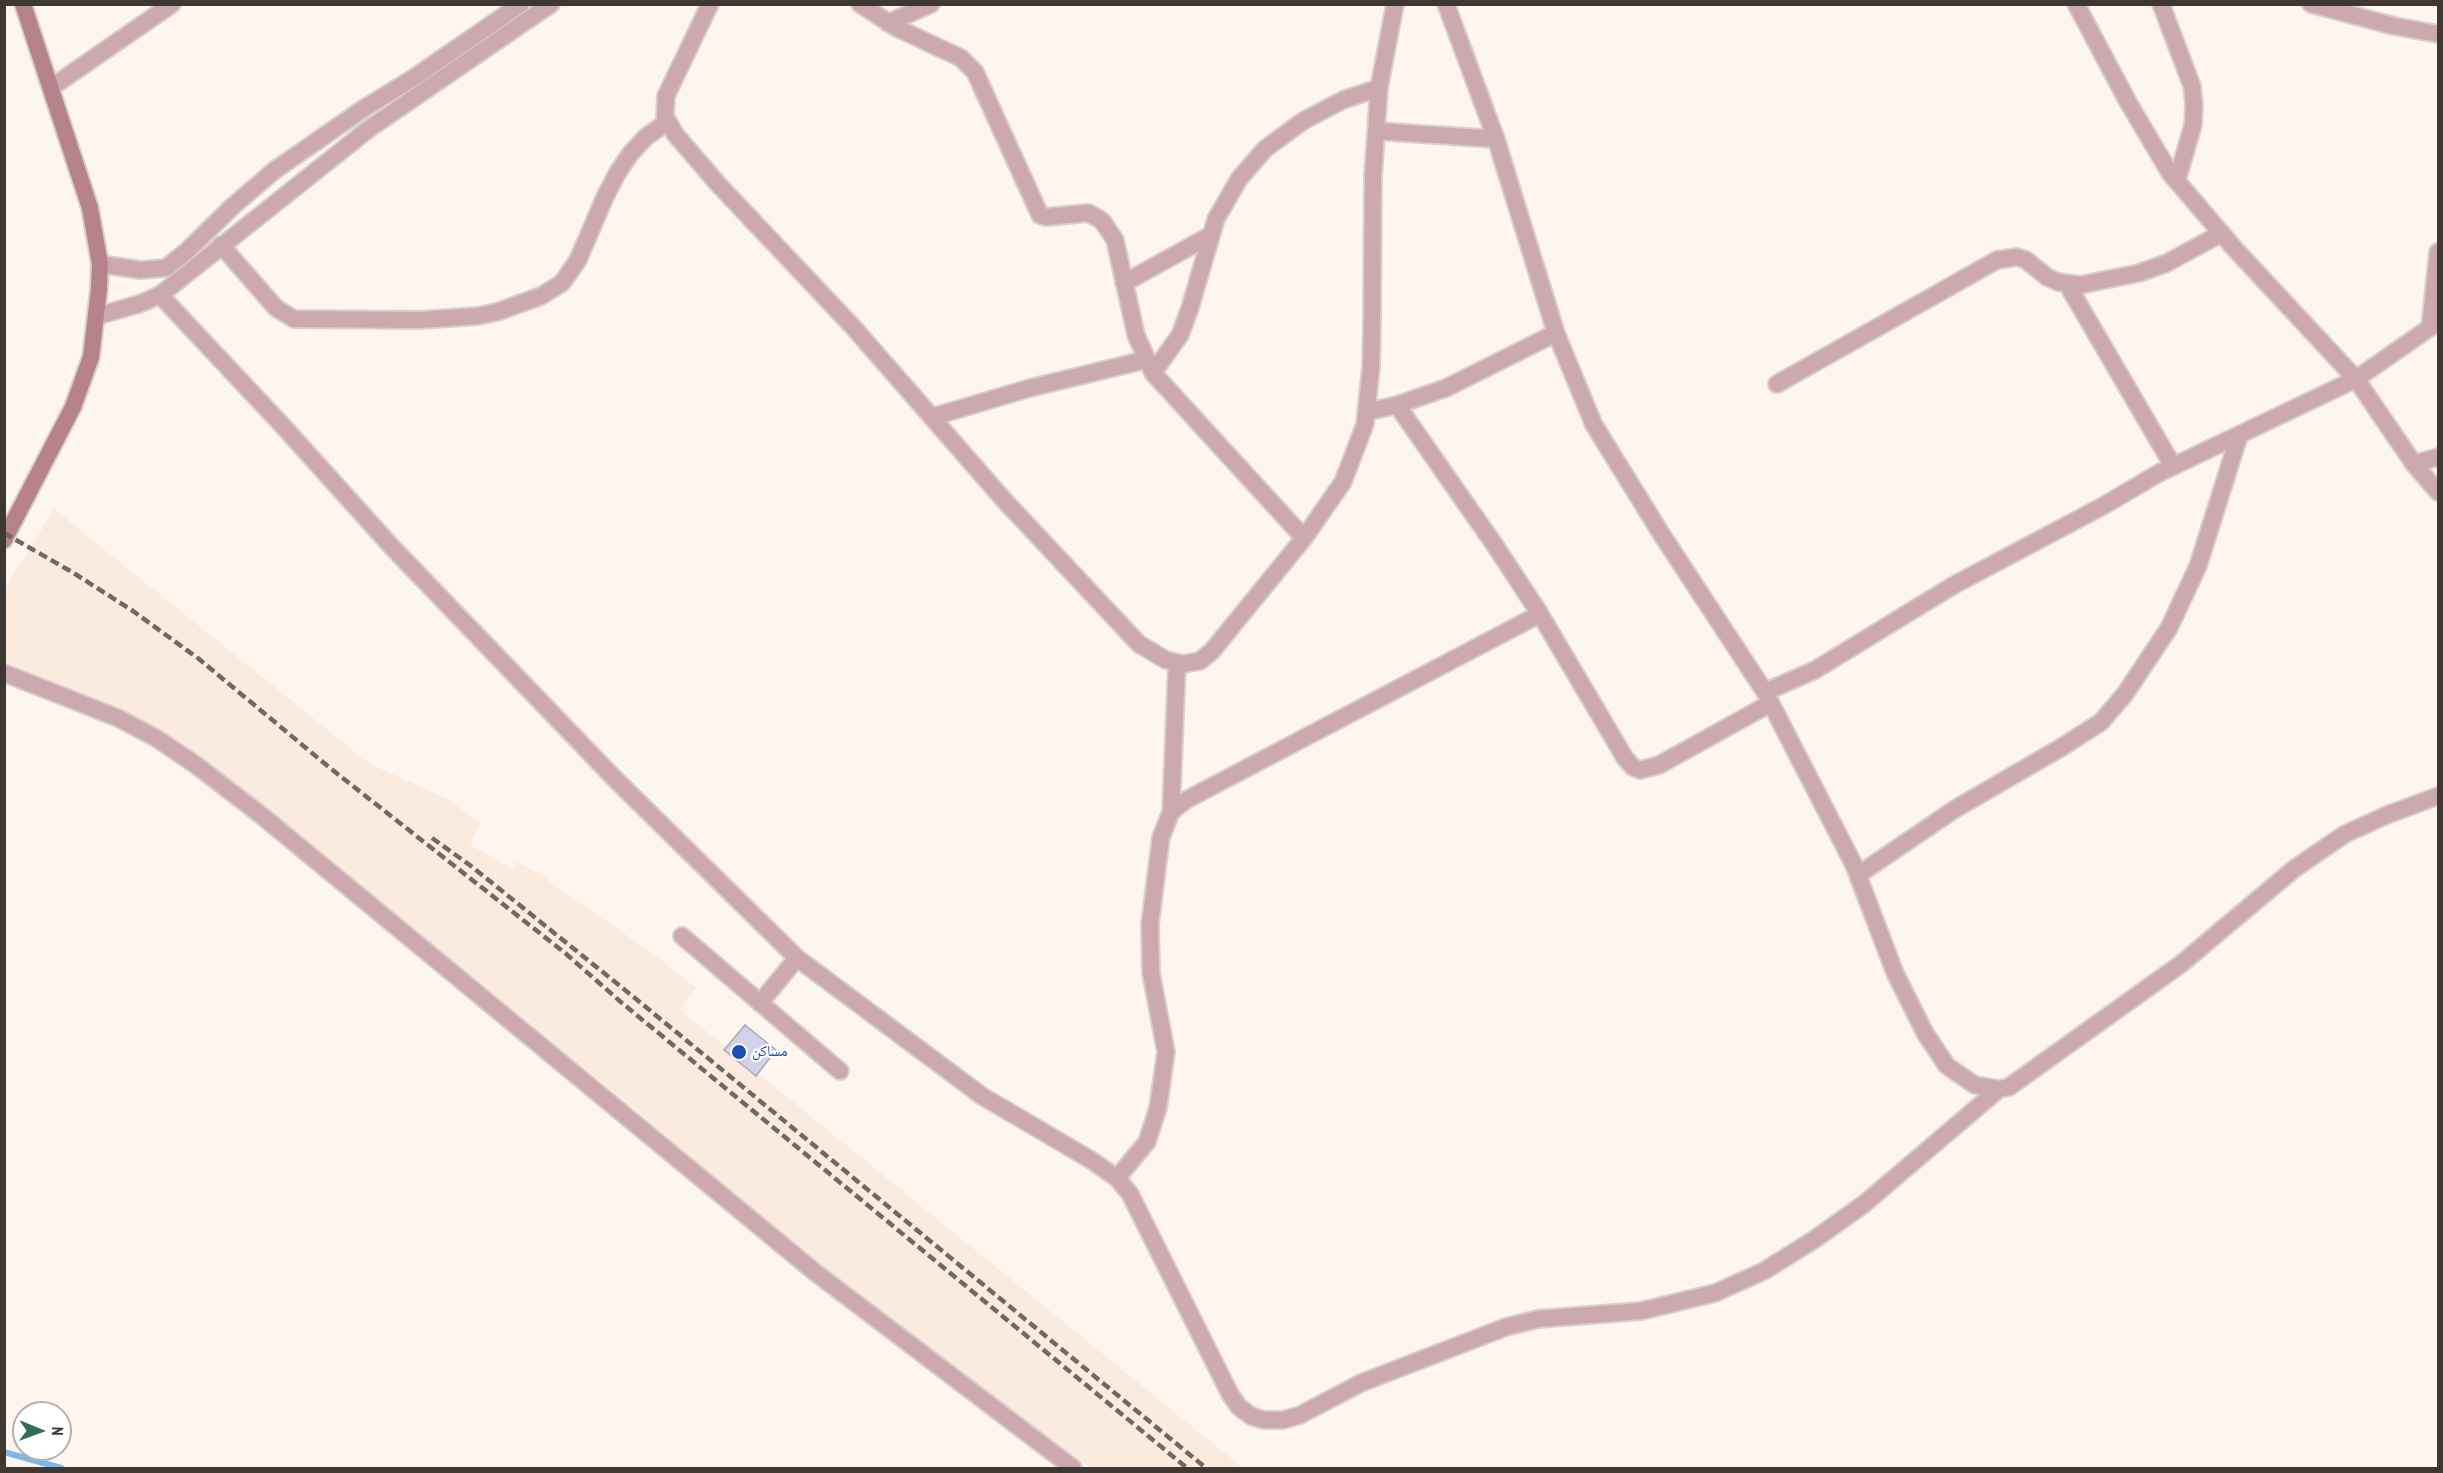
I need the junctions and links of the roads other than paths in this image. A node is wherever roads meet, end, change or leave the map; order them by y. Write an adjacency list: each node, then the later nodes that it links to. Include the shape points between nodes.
1 (23, 4): 15 (main road)
2 (172, 4): 15 (street)
3 (521, 4): 25 (street, via 275,170 166,268 141,270)
4 (551, 4): 23 (street, via 370,128)
5 (710, 4): 17 (street, via 666,96)
6 (860, 4): 13 (street)
7 (931, 4): 13 (street)
8 (1395, 4): 16 (street)
9 (1446, 4): 19 (street)
10 (2076, 4): 20 (street, via 2128,102)
11 (2161, 4): 20 (street, via 2192,86 2194,105 2193,125)
12 (2311, 4): 14 (street)
13 (888, 23): 26 (street, via 968,64 981,82 1040,214 1046,217 1084,213 1098,218 1115,240)
14 (2439, 34)
15 (52, 87): 25 (main road, via 90,208)
16 (1379, 88): 18 (street); 22 (street, via 1343,100 1303,121 1265,148 1239,179)
17 (667, 122): 23 (street, via 646,137 618,172 578,260 562,283 541,296 497,312 420,320 294,319 276,308); 37 (street, via 718,184)
18 (1376, 131): 19 (street); 36 (street)
19 (1496, 139): 31 (street)
20 (2177, 180): 21 (street)
21 (2222, 233): 27 (street, via 2167,263 2139,273); 33 (street)
22 (1211, 235): 26 (street); 32 (street, via 1180,334)
23 (221, 245): 28 (street)
24 (2439, 252): 30 (street)
25 (100, 264): 29 (main road)
26 (1124, 283): 32 (street, via 1136,335)
27 (2067, 284): 34 (street, via 2047,277 2026,260 1998,260); 41 (street)
28 (160, 295): 29 (street); 53 (street, via 392,547 615,780)
29 (97, 316): 44 (main road, via 91,357 73,407)
30 (2434, 325): 33 (street)
31 (1557, 333): 35 (street, via 1446,388); 48 (street, via 1594,424)
32 (1149, 366): 37 (street, via 1030,388); 43 (street)
33 (2356, 379): 38 (street); 40 (street)
34 (1777, 384)
35 (1396, 405): 36 (street); 45 (street)
36 (1366, 412): 43 (street, via 1343,482)
37 (932, 417): 46 (street, via 1139,644 1156,656)
38 (2238, 436): 41 (street); 51 (street, via 2198,566 2169,628 2125,694 2101,722 1955,809)
39 (2439, 457): 40 (street)
40 (2414, 464): 42 (street)
41 (2173, 466): 48 (street, via 1954,585)
42 (2439, 492)
43 (1304, 538): 46 (street, via 1208,655 1191,663)
44 (4, 540)
45 (1540, 614): 48 (street, via 1625,758 1640,770 1693,748); 50 (street, via 1186,800)
46 (1177, 663): 50 (street)
47 (4, 673): 58 (street, via 118,718 196,765 816,1273)
48 (1768, 698): 51 (street)
49 (2439, 796): 56 (street, via 2344,834 2294,869 2181,964 2009,1087)
50 (1171, 812): 57 (street, via 1161,837 1150,924 1151,973 1166,1052 1158,1108 1147,1142)
51 (1858, 875): 56 (street, via 1895,973 1925,1033 1947,1066 1970,1083)
52 (682, 936): 54 (street)
53 (797, 958): 54 (street); 57 (street, via 982,1096)
54 (760, 1003): 55 (street)
55 (840, 1071)
56 (1999, 1089): 57 (street, via 1864,1204 1764,1271 1714,1293 1641,1311 1538,1319 1506,1327 1361,1383 1283,1420 1251,1416 1230,1394 1130,1194)
57 (1117, 1178)
58 (1073, 1468)

